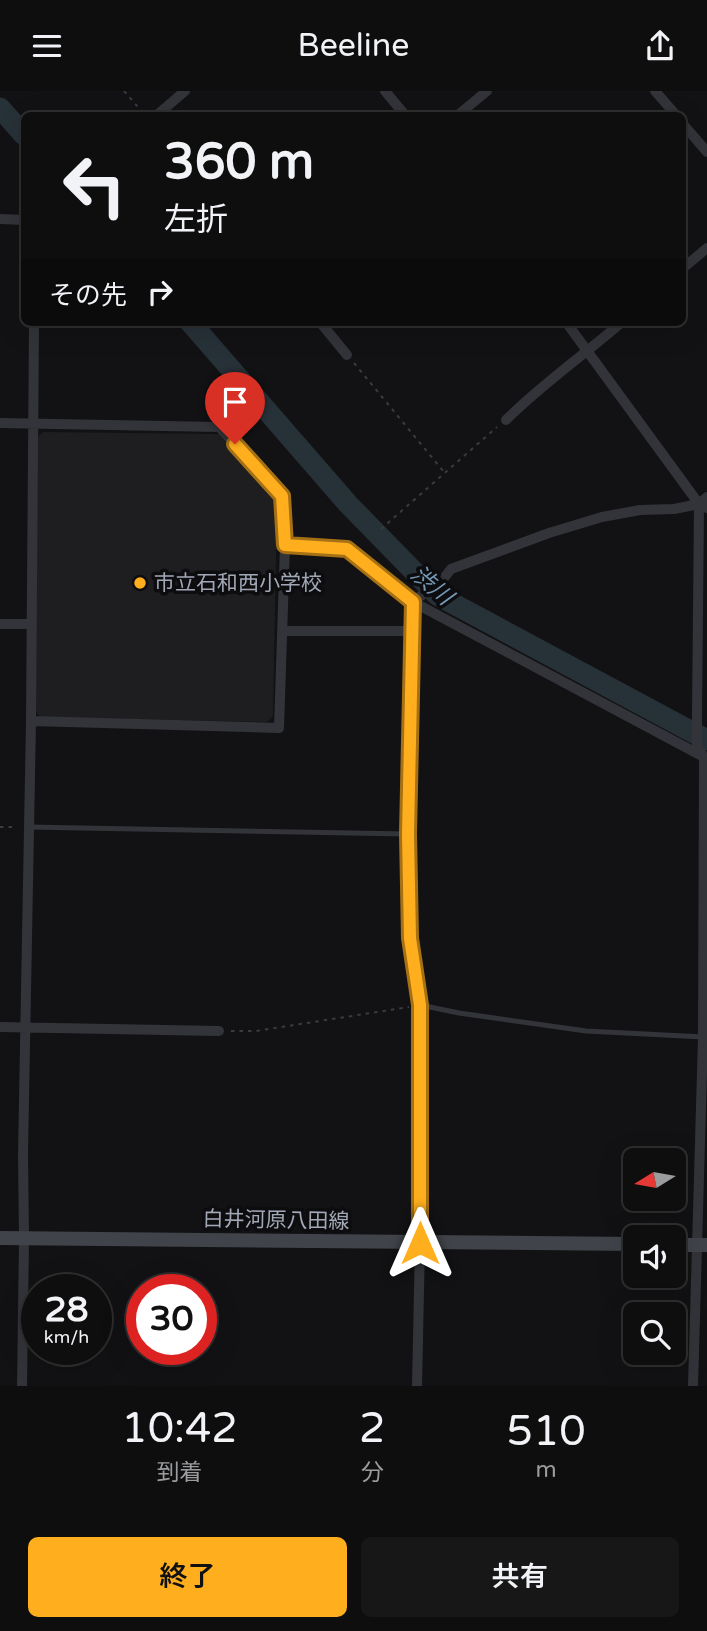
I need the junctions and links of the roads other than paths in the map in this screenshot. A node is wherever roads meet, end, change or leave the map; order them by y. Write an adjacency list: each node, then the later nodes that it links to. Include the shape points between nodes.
1 (185, 91): 5 (street)
2 (385, 91): 6 (street)
3 (487, 91): 7 (street)
4 (655, 91): 8 (street)
5 (160, 112)
6 (402, 112)
7 (462, 112)
8 (673, 112)
9 (686, 128): 10 (street)
10 (707, 152)
11 (0, 219): 12 (street)
12 (21, 220)
13 (707, 248): 14 (street)
14 (686, 266)
15 (34, 326): 23 (street)
16 (323, 326): 20 (street)
17 (569, 326): 19 (street)
18 (617, 326): 19 (street)
19 (589, 351): 21 (street); 24 (street)
20 (347, 355)
21 (506, 420)
22 (0, 423): 23 (street)
23 (32, 424): 25 (street, via 219,427 282,496); 28 (street)
24 (704, 503): 26 (street, via 603,517 549,533 451,569); 32 (street, via 697,717 698,746)
25 (285, 545): 26 (street, via 347,549); 29 (street)
26 (418, 599): 30 (street); 32 (street)
27 (0, 624): 28 (street)
28 (32, 624): 31 (street)
29 (283, 631): 30 (street); 31 (street, via 279,728)
30 (412, 631): 34 (street)
31 (31, 721): 33 (street)
32 (705, 758): 39 (street)
33 (28, 827): 34 (lane); 37 (street)
34 (408, 834): 35 (street, via 410,938)
35 (420, 1005): 39 (lane, via 586,1031); 42 (street)
36 (0, 1027): 37 (street)
37 (26, 1028): 38 (street); 41 (street)
38 (219, 1031)
39 (705, 1037): 44 (street)
40 (0, 1238): 41 (main road, 白井河原八田線)
41 (24, 1239): 42 (main road, 白井河原八田線); 45 (street)
42 (420, 1243): 43 (main road, 白井河原八田線); 46 (street)
43 (623, 1244)
44 (703, 1245): 47 (street)
45 (22, 1386)
46 (417, 1386)
47 (693, 1386)

